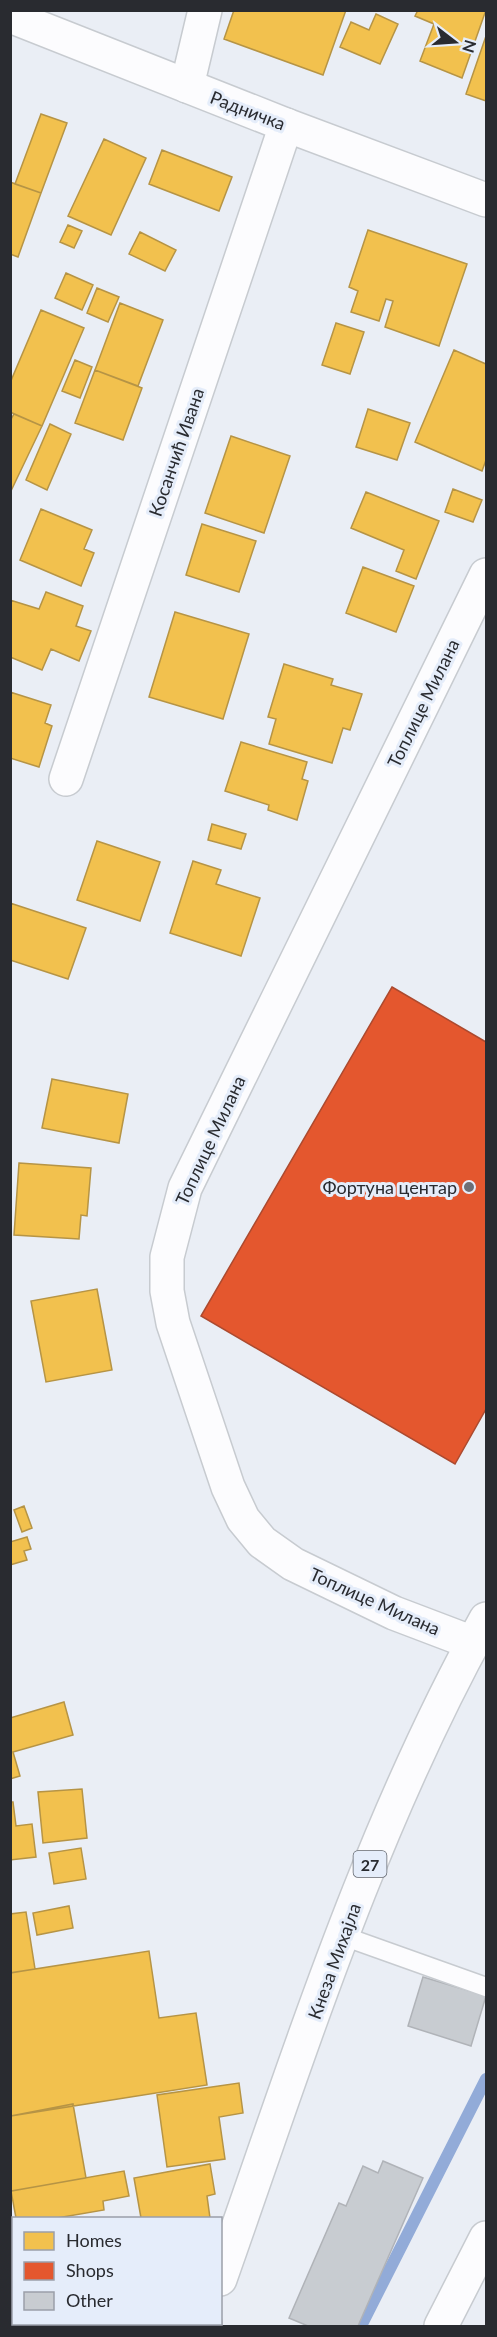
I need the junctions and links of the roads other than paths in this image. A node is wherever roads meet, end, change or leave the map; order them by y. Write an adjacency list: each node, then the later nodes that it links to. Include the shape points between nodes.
1 (205, 10): 3 (street)
2 (10, 16): 3 (street, Радничка)
3 (187, 86): 4 (street, Радничка)
4 (286, 125): 5 (street, Радничка); 7 (street, Косанчић Ивана)
5 (486, 200)
6 (486, 575): 8 (street, Топлице Милана, via 185,1188 167,1257 173,1323 228,1487 243,1518 262,1542 293,1564 394,1613)
7 (66, 779)
8 (480, 1631): 9 (street, Кнеза Михајла / 27, via 400,1789)
9 (343, 1936): 10 (lane); 12 (street, Кнеза Михајла / 27)
10 (486, 1987)
11 (486, 2238): 13 (street)
12 (222, 2273)
13 (441, 2326)

